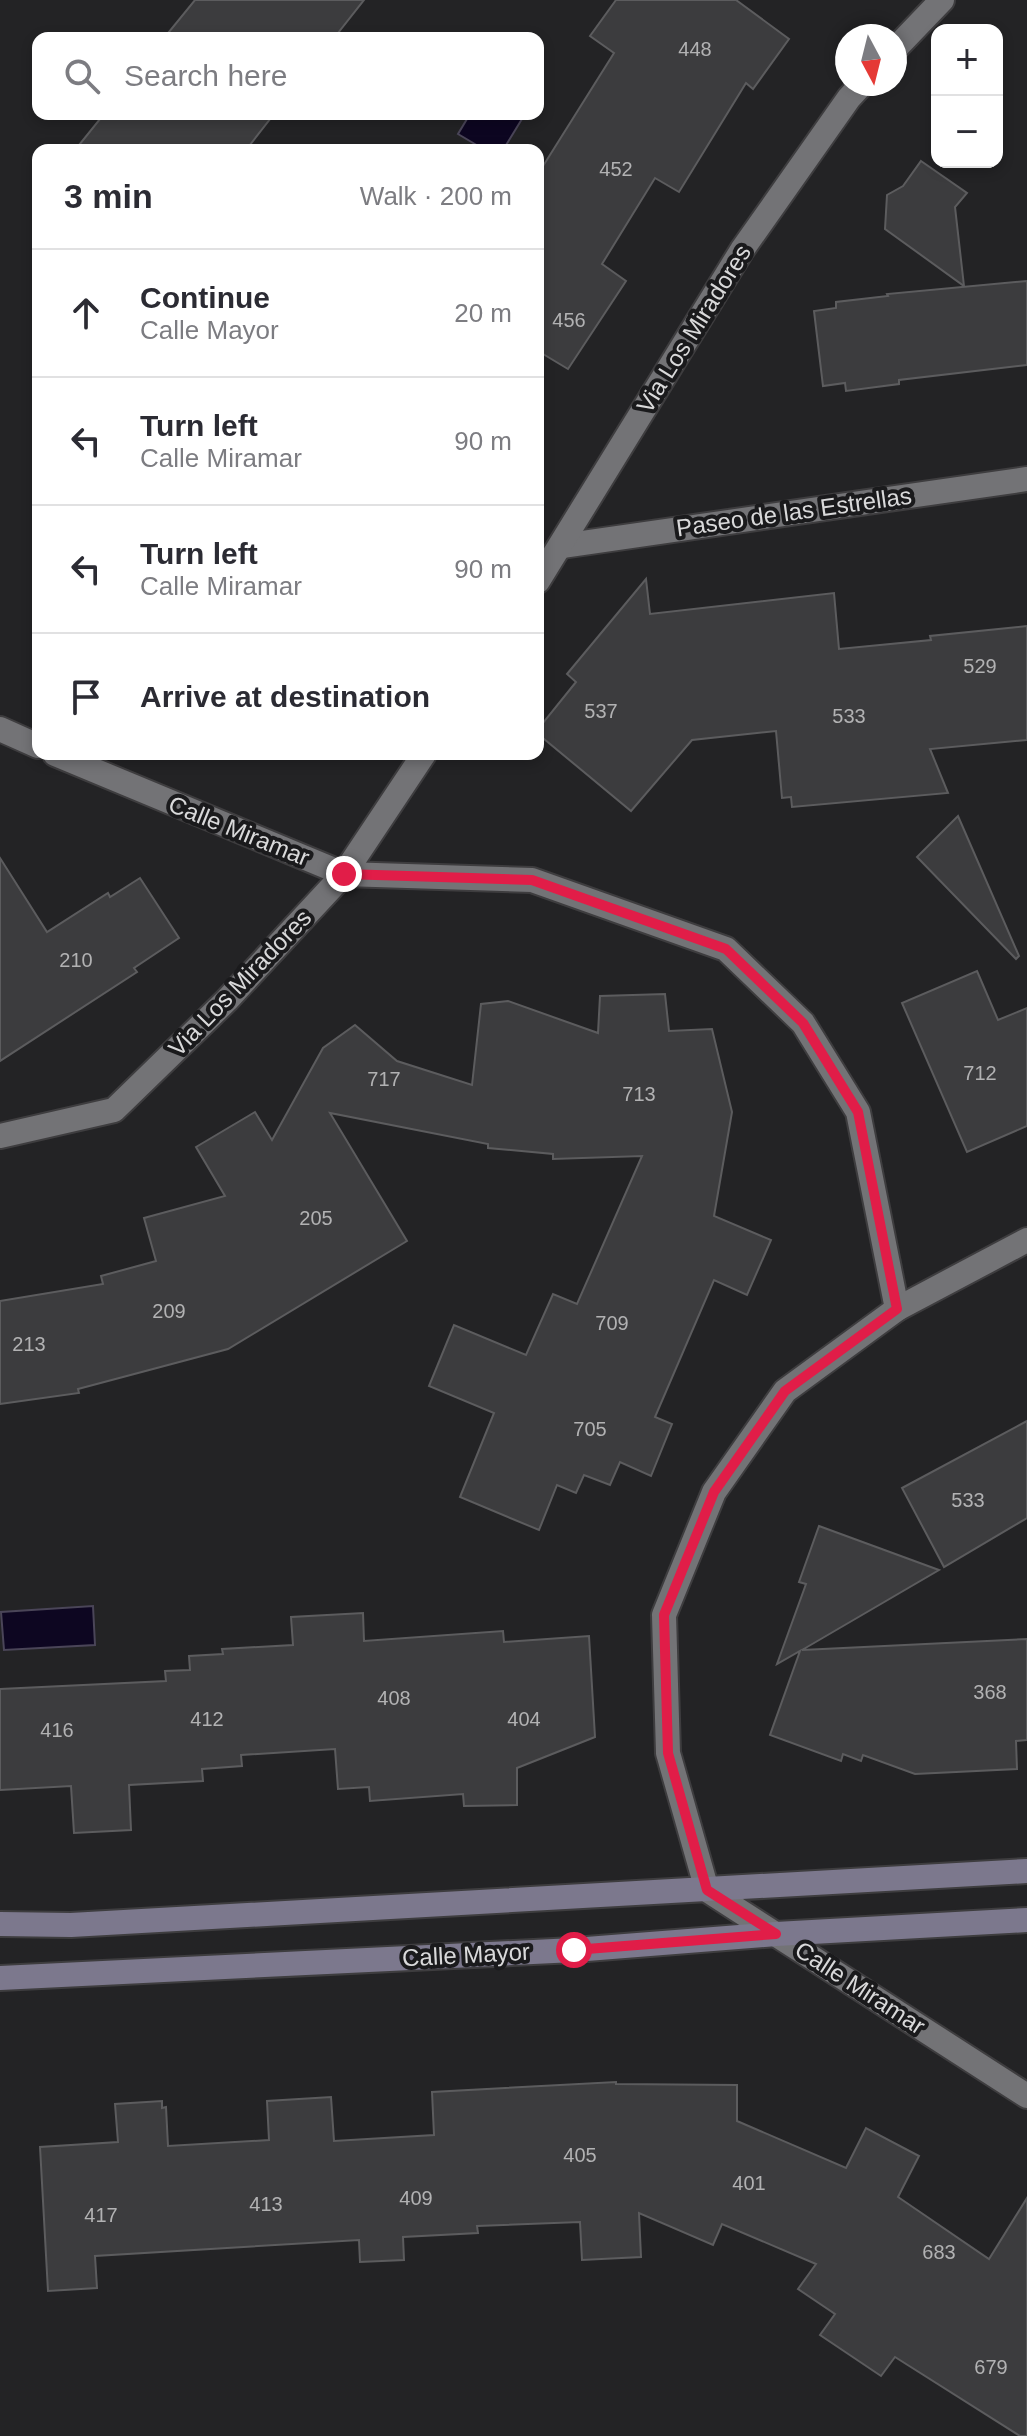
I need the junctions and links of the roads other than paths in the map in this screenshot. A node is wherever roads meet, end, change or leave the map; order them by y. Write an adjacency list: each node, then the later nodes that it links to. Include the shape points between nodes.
1 (942, 0): 2 (street)
2 (907, 36)
3 (851, 96): 5 (street, Via Los Miradores, via 742,250)
4 (1027, 479): 5 (street, Paseo de las Estrellas)
5 (562, 546): 6 (street, Via Los Miradores)
6 (544, 572)
7 (0, 729): 8 (street)
8 (32, 743)
9 (69, 760): 11 (street, Calle Miramar)
10 (420, 760): 11 (street, Via Los Miradores)
11 (344, 874): 12 (street, Via Los Miradores, via 227,1000 114,1110); 14 (street, Calle Miramar, via 532,880 726,949 803,1023 858,1112)
12 (0, 1136)
13 (1027, 1240): 14 (street)
14 (897, 1309): 16 (street, via 785,1391 714,1492 664,1615 668,1753)
15 (1027, 1871): 16 (street)
16 (707, 1890): 18 (street, via 71,1925); 19 (street, Calle Miramar)
17 (1027, 1920): 19 (street, Calle Mayor)
18 (0, 1924)
19 (776, 1934): 20 (street, Calle Mayor, via 574,1950); 21 (street, Calle Miramar)
20 (0, 1978)
21 (1027, 2096)

